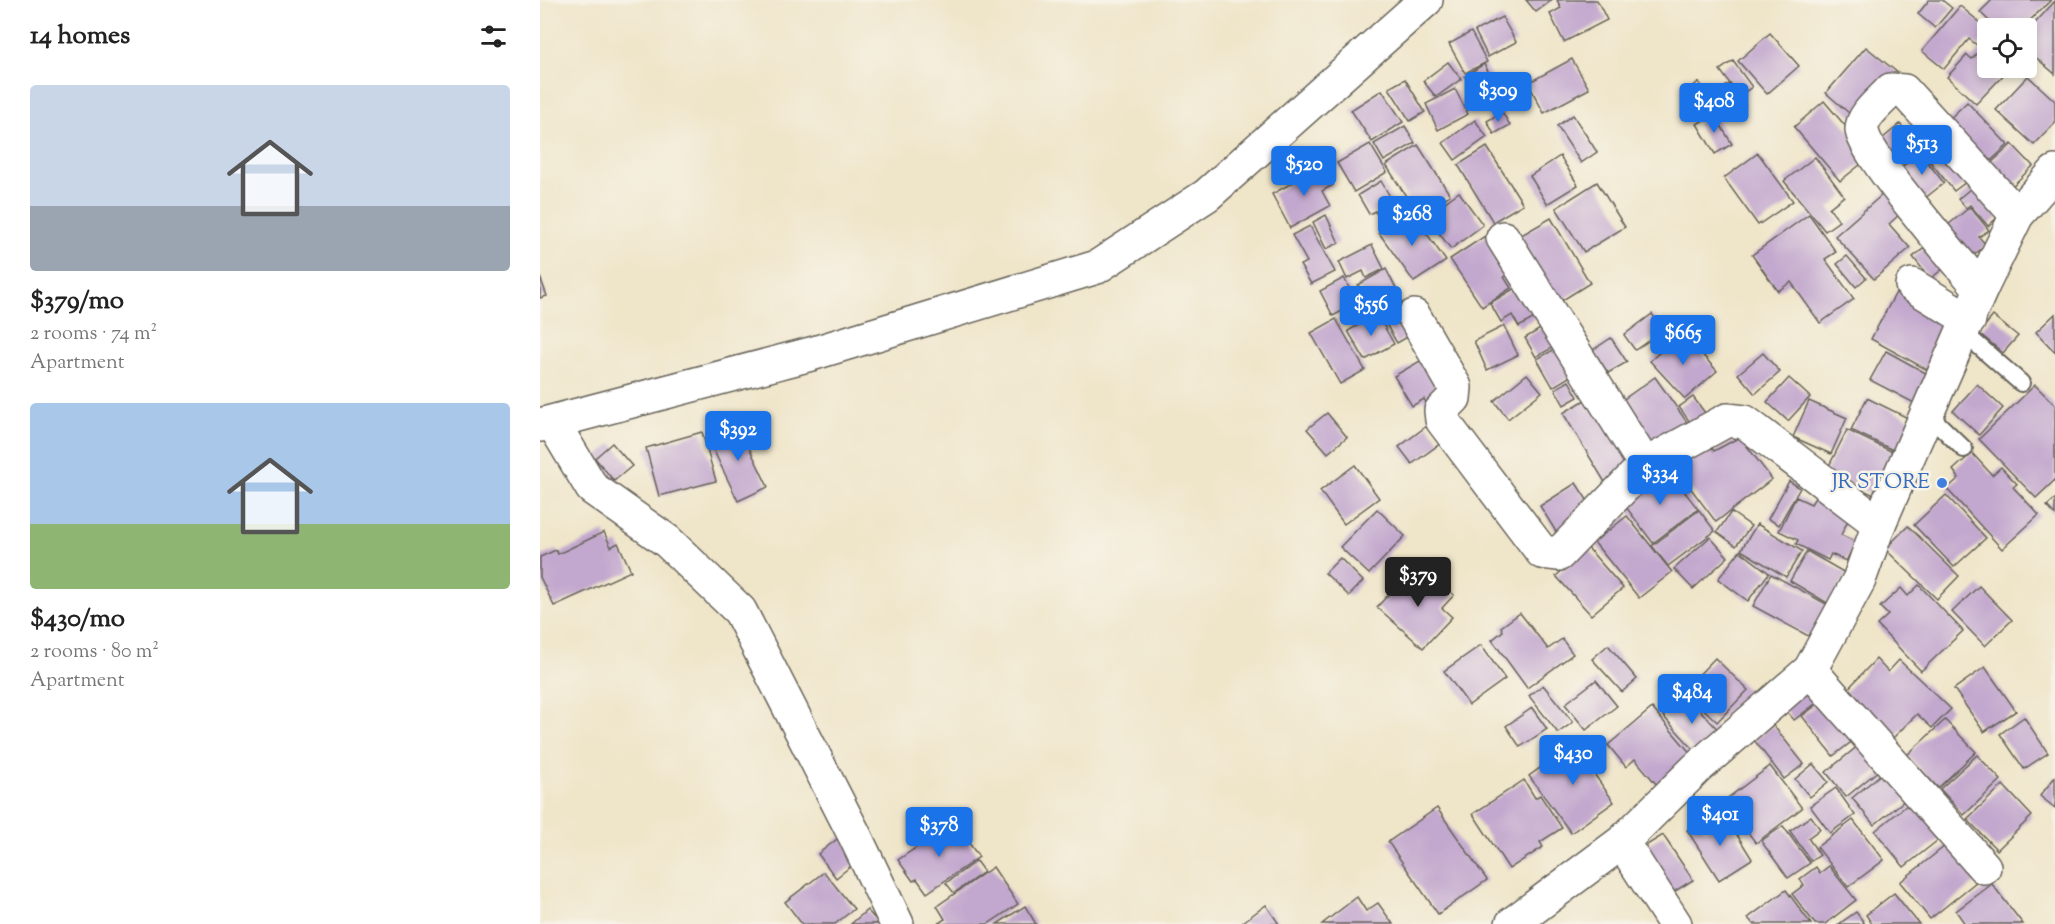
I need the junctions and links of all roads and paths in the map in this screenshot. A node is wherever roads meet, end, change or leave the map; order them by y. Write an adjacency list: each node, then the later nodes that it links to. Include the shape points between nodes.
1 (1426, 0): 11 (street, via 1208,195 1097,267 811,354)
2 (2055, 172): 3 (street)
3 (2017, 215): 6 (street); 6 (street, via 1904,91 1891,90 1865,120 1864,138 1893,180)
4 (1503, 238): 13 (street)
5 (1912, 285): 8 (street)
6 (1981, 288): 8 (street)
7 (1414, 316): 13 (street, via 1455,387 1454,398 1441,411 1442,420 1542,552 1559,554)
8 (1966, 326): 9 (lane); 10 (street)
9 (2021, 383)
10 (1928, 414): 12 (lane); 14 (street)
11 (546, 424): 18 (street, via 592,488 667,541 740,611)
12 (1964, 449)
13 (1645, 465): 14 (street, via 1735,419 1745,422)
14 (1879, 524): 15 (street, via 1859,580)
15 (1810, 670): 16 (street, via 1697,768); 17 (street)
16 (1622, 842): 19 (street); 20 (street)
17 (1984, 867)
18 (897, 924)
19 (1512, 924)
20 (1675, 924)

